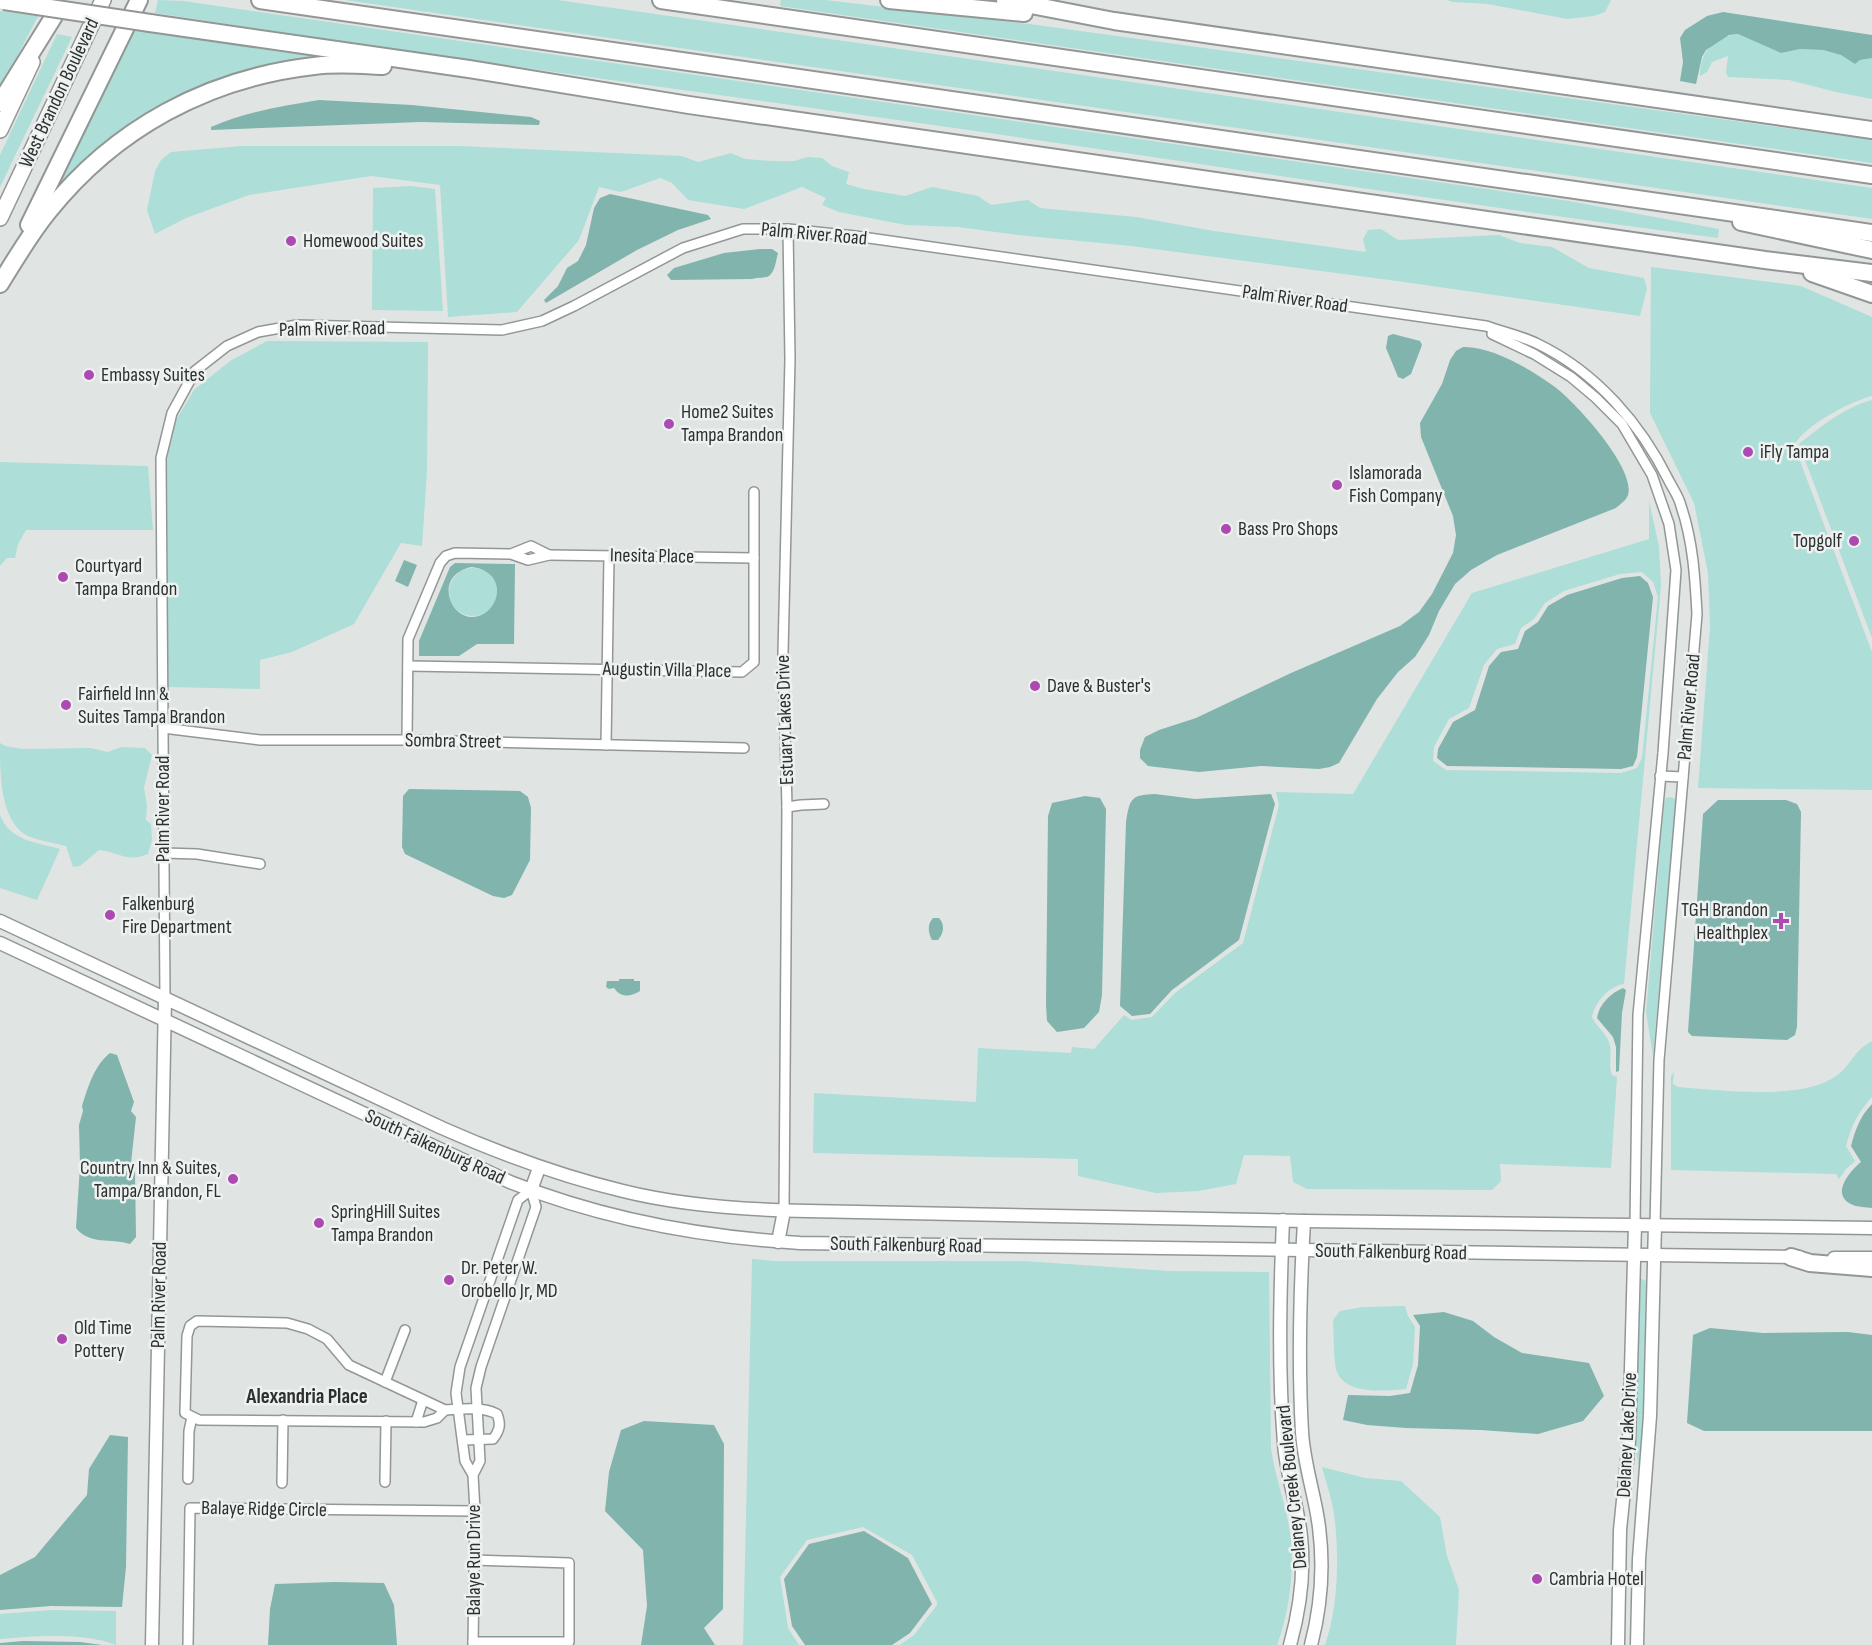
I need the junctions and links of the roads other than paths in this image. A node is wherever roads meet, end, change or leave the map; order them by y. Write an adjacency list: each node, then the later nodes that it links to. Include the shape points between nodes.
1 (3, 0): 11 (highway, bridge)
2 (62, 0): 9 (main road, West Brandon Boulevard)
3 (103, 0): 17 (main road, West Brandon Boulevard)
4 (140, 0): 23 (highway)
5 (260, 0): 16 (highway)
6 (660, 0): 15 (highway)
7 (889, 0): 10 (highway)
8 (1005, 0): 10 (highway)
9 (54, 16): 12 (highway); 13 (main road, West Brandon Boulevard)
10 (1114, 21): 14 (highway)
11 (469, 69): 21 (highway, via 759,116); 23 (highway, via 315,66 235,81 205,93 154,118 100,158 48,212)
12 (0, 103)
13 (0, 130)
14 (1872, 130)
15 (1872, 175)
16 (1691, 206): 19 (highway); 20 (highway, via 1763,228)
17 (0, 218)
18 (788, 229): 25 (street, Palm River Road); 31 (street, Palm River Road, via 743,229 683,248 542,321 502,330 297,325 258,332 227,346 195,371 171,413 161,458); 38 (street, Estuary Lakes Drive, via 783,653)
19 (1872, 232)
20 (1872, 250)
21 (1765, 260): 22 (highway); 24 (highway)
22 (1872, 273)
23 (1, 283)
24 (1872, 294)
25 (1446, 321): 35 (street, Palm River Road, via 1497,336 1570,377 1622,424 1652,475 1669,524 1676,570); 36 (street, Palm River Road, via 1486,326 1555,353 1620,405 1657,456 1681,504 1693,556 1697,614)
26 (754, 492): 28 (street, Augustin Villa Place)
27 (609, 556): 28 (street, Inesita Place); 29 (street, Inesita Place, via 549,555 528,560 512,554 446,556 408,639); 30 (street)
28 (754, 558): 30 (street, Augustin Villa Place, via 754,662 742,672)
29 (408, 666): 30 (street, Augustin Villa Place); 32 (street, Inesita Place)
30 (607, 669): 33 (street)
31 (163, 728): 32 (street, Sombra Street, via 260,740); 39 (street, Palm River Road)
32 (407, 740): 33 (street, Sombra Street)
33 (606, 745): 34 (street, Sombra Street)
34 (744, 748)
35 (1660, 776): 36 (street); 52 (street, Palm River Road, via 1638,1015)
36 (1683, 777): 53 (street, Palm River Road, via 1659,1059)
37 (824, 804): 38 (street)
38 (787, 807): 49 (street, Estuary Lakes Drive)
39 (164, 853): 40 (street); 45 (street, Palm River Road)
40 (260, 864)
41 (0, 921): 43 (street, South Falkenburg Road)
42 (0, 943): 44 (street, South Falkenburg Road)
43 (81, 958): 44 (street); 45 (street, South Falkenburg Road)
44 (73, 977): 46 (street, South Falkenburg Road)
45 (165, 999): 46 (street, Palm River Road); 47 (street, South Falkenburg Road, via 442,1128)
46 (164, 1020): 48 (street, South Falkenburg Road); 82 (street, Palm River Road)
47 (538, 1167): 48 (street); 49 (street, South Falkenburg Road, via 624,1192 697,1204)
48 (531, 1190): 55 (street, South Falkenburg Road, via 624,1219); 66 (street, Balaye Run Drive, via 518,1200 460,1366 456,1383); 67 (street, Balaye Run Drive, via 536,1207 481,1367)
49 (784, 1211): 50 (street, South Falkenburg Road); 55 (street)
50 (1278, 1220): 51 (street, South Falkenburg Road); 56 (street, Delaney Creek Boulevard)
51 (1304, 1221): 52 (street, South Falkenburg Road); 57 (street, Delaney Creek Boulevard)
52 (1635, 1225): 53 (street, South Falkenburg Road); 58 (street, Delaney Lake Drive)
53 (1654, 1225): 54 (street, South Falkenburg Road); 59 (street, Delaney Lake Drive)
54 (1872, 1228)
55 (774, 1242): 56 (street, South Falkenburg Road)
56 (1282, 1251): 57 (street, South Falkenburg Road); 84 (street, Delaney Creek Boulevard, via 1284,1444 1301,1537 1303,1573)
57 (1303, 1251): 58 (street, South Falkenburg Road); 85 (street, Delaney Creek Boulevard, via 1302,1431 1322,1551 1317,1624)
58 (1635, 1255): 59 (street, South Falkenburg Road); 86 (street, Delaney Lake Drive, via 1629,1441 1620,1530)
59 (1654, 1256): 60 (street, South Falkenburg Road); 87 (street, Delaney Lake Drive)
60 (1791, 1257): 61 (street, South Falkenburg Road); 62 (highway, via 1810,1263)
61 (1872, 1258)
62 (1872, 1268)
63 (405, 1330): 64 (street)
64 (385, 1382): 65 (street); 69 (street, via 349,1365 327,1339 298,1325 197,1321 190,1326 187,1336 185,1413)
65 (423, 1400): 68 (street); 72 (street)
66 (458, 1409): 67 (street); 68 (street); 73 (street, Balaye Run Drive)
67 (476, 1409): 74 (street, Balaye Run Drive); 74 (street, via 497,1414 500,1423 493,1439)
68 (445, 1410): 72 (street, via 437,1418)
69 (192, 1417): 70 (street); 76 (street)
70 (283, 1420): 71 (street); 78 (street)
71 (386, 1421): 72 (street); 77 (street)
72 (416, 1422)
73 (463, 1440): 74 (street); 75 (street, Balaye Run Drive, via 465,1461)
74 (478, 1440): 75 (street, Balaye Run Drive, via 480,1461)
75 (473, 1475): 79 (street, Balaye Run Drive)
76 (188, 1479)
77 (385, 1482)
78 (282, 1483)
79 (475, 1511): 80 (street, Balaye Run Drive); 83 (street, Balaye Ridge Circle, via 190,1508)
80 (474, 1560): 81 (street, Balaye Run Drive); 81 (street, via 569,1563 569,1642)
81 (473, 1643)
82 (152, 1645)
83 (188, 1645)
84 (1290, 1645)
85 (1311, 1645)
86 (1618, 1645)
87 (1637, 1645)

